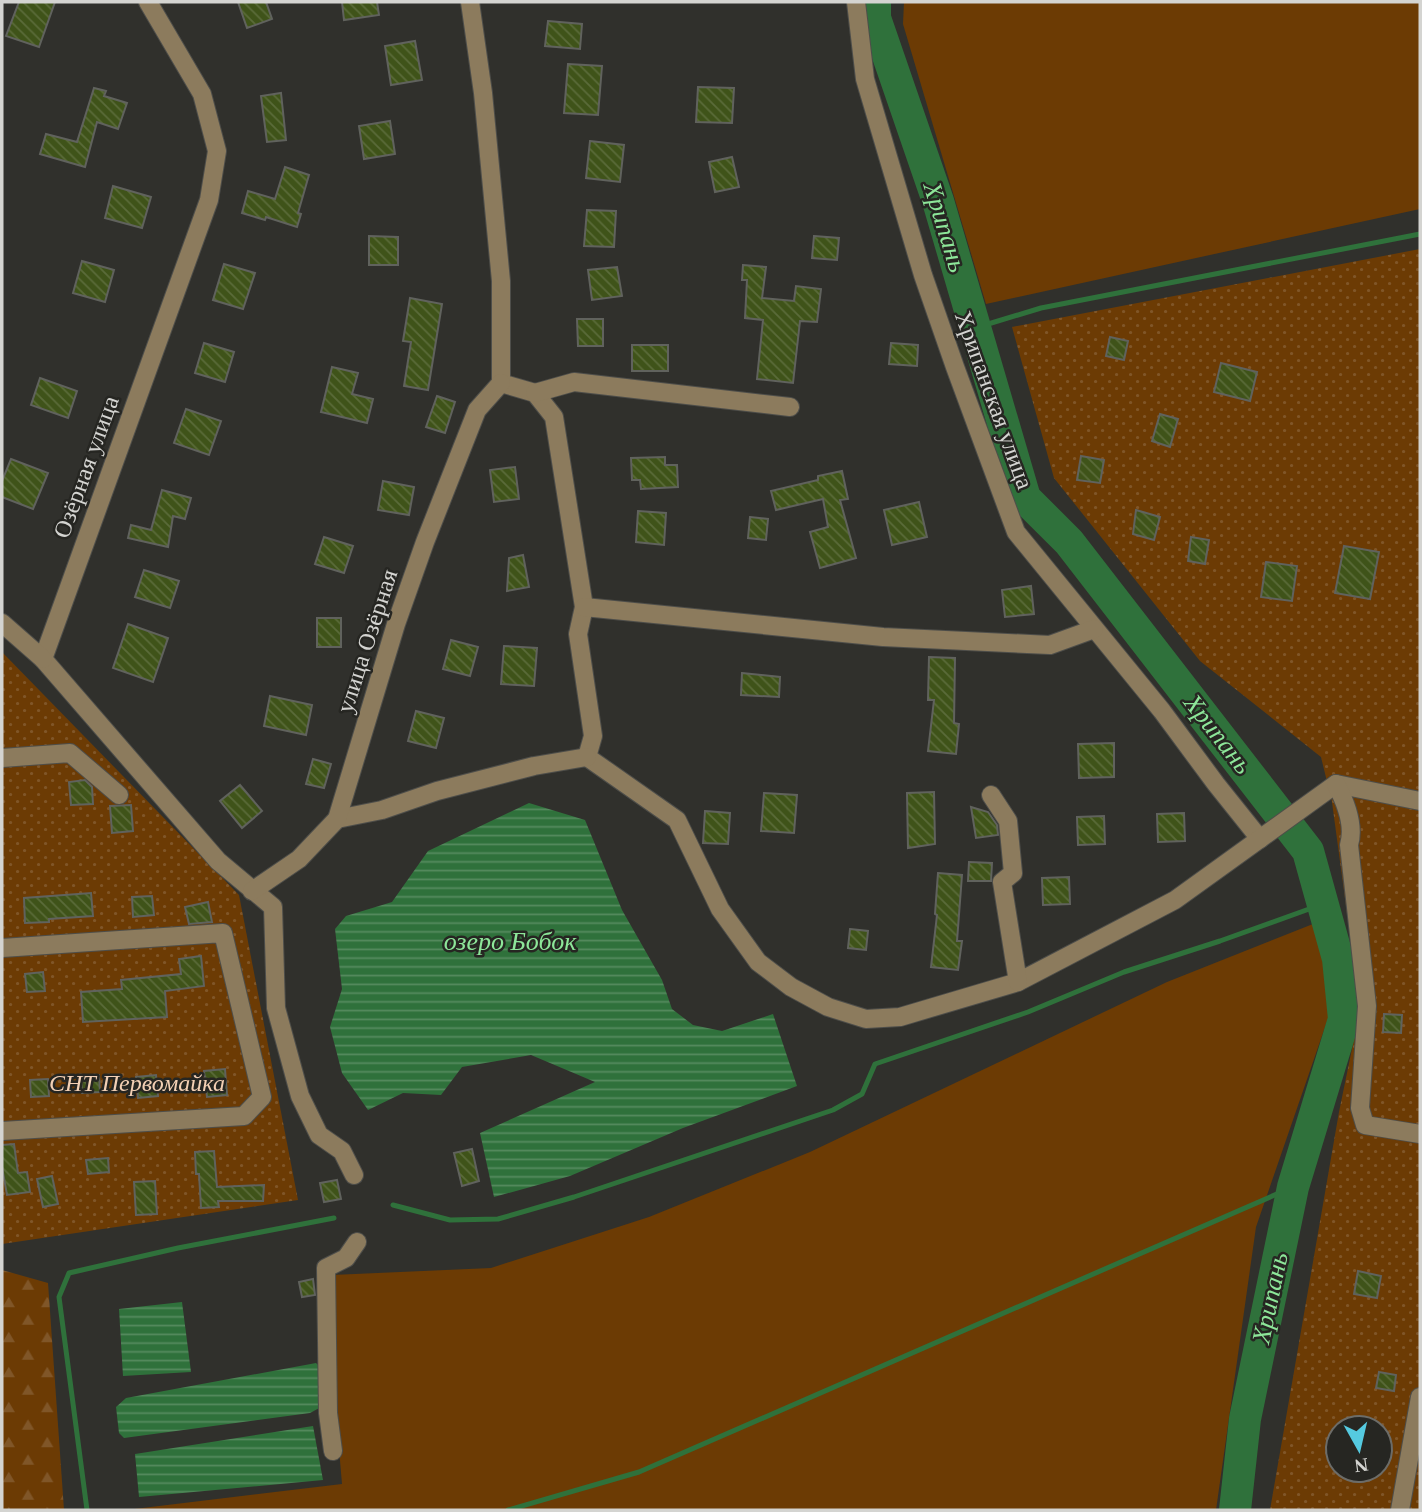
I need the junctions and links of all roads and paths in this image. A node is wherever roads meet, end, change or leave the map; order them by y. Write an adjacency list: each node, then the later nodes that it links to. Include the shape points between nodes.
1 (148, 2): 10 (street, Озёрная улица, via 202,94 217,150 209,200)
2 (470, 2): 4 (street, via 501,281)
3 (856, 2): 9 (street, Хрипанская улица, via 865,79 923,275 1016,532)
4 (501, 383): 5 (street); 17 (street, улица Озёрная, via 477,410 425,542)
5 (535, 393): 6 (street, via 574,382); 7 (street, via 554,417)
6 (790, 407)
7 (584, 607): 9 (street, via 883,637 1050,645); 11 (street, via 578,634 593,736)
8 (2, 623): 10 (street)
9 (1094, 629): 18 (street, Хрипанская улица)
10 (43, 659): 19 (street, via 218,861)
11 (587, 757): 17 (street, via 534,766); 21 (street, via 677,820 720,909 758,962 828,1007 866,1019 900,1017)
12 (2, 758): 14 (street, via 70,753)
13 (1336, 784): 16 (street); 18 (street); 23 (street, via 1346,801 1367,1006 1360,1108 1365,1125)
14 (119, 795)
15 (991, 795): 21 (street, via 1008,821 1013,873 1002,882)
16 (1420, 801)
17 (337, 819): 19 (street, улица Озёрная, via 299,859)
18 (1261, 839): 21 (street, via 1175,900)
19 (252, 891): 24 (street, via 274,907 276,1008 300,1096 319,1135 342,1151)
20 (2, 947): 22 (street, via 223,933 262,1097 244,1116)
21 (1018, 982)
22 (2, 1131)
23 (1420, 1134)
24 (354, 1175)
25 (357, 1242): 27 (street, via 346,1258 326,1268 328,1413)
26 (1420, 1397): 28 (street)
27 (333, 1451)
28 (1400, 1510)

